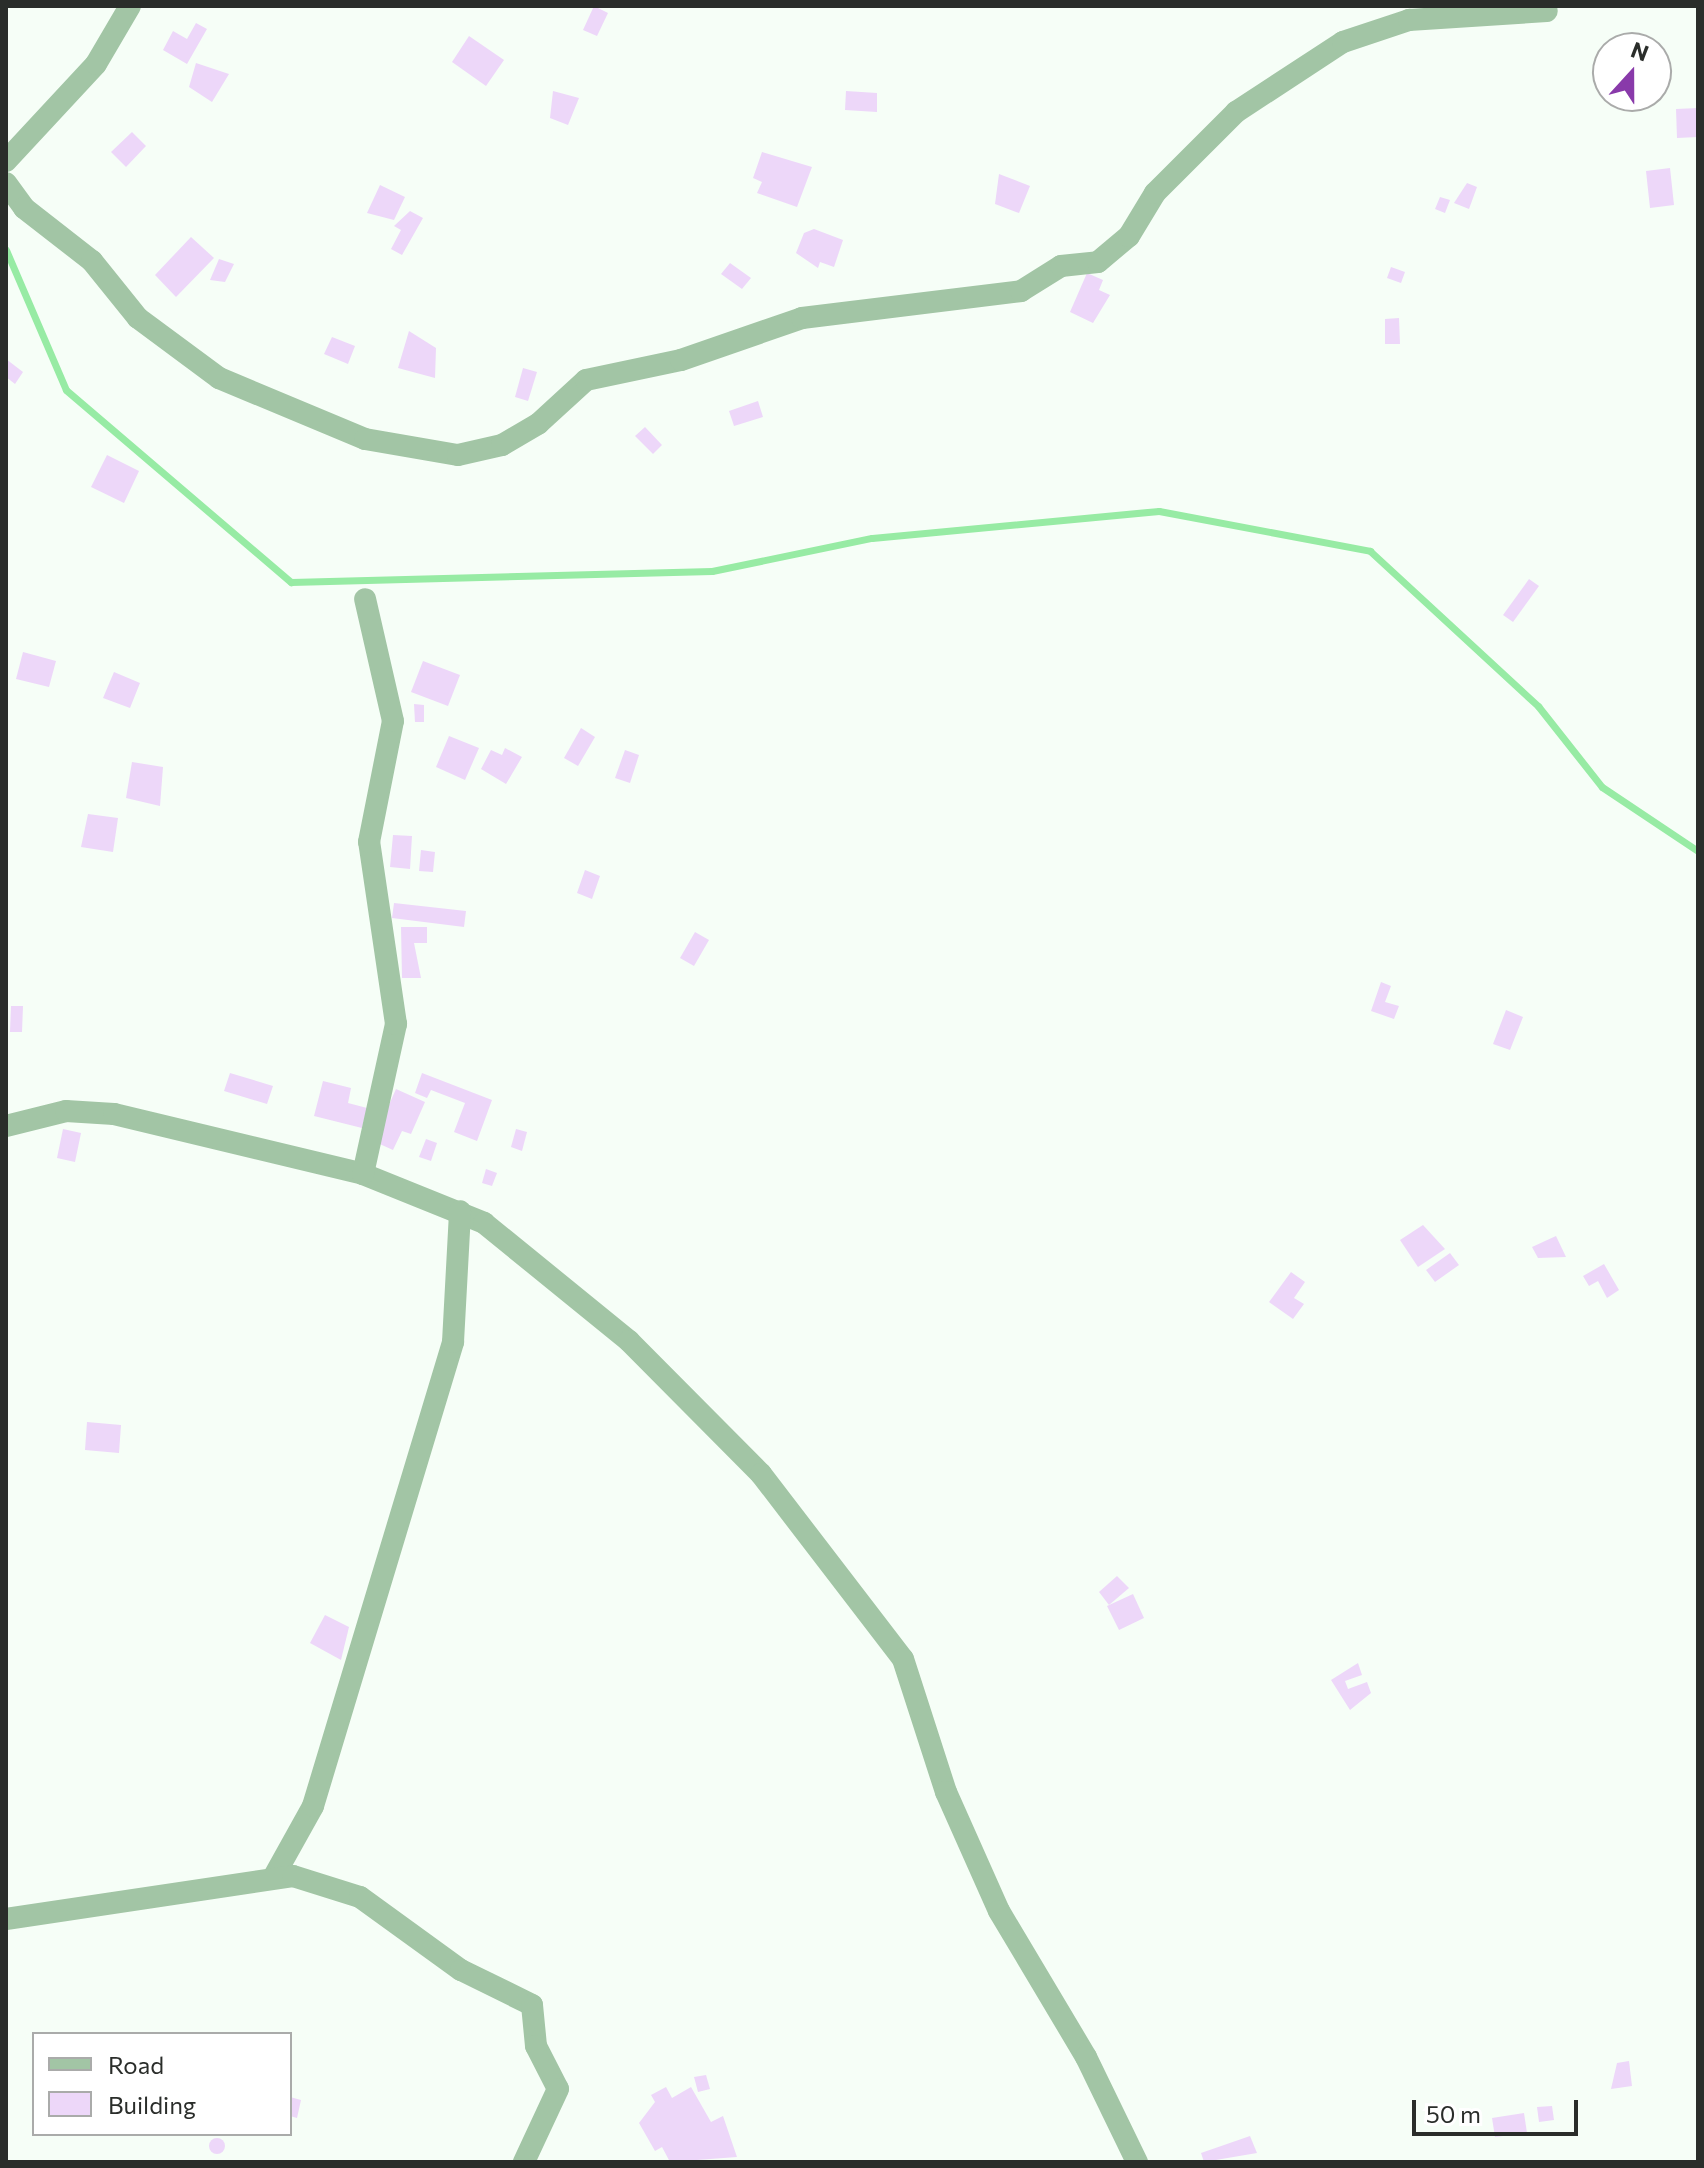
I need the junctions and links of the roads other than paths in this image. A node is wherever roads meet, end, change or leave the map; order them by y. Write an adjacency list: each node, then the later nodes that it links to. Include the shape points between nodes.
1 (130, 6): 3 (street, via 96,64)
2 (1547, 11): 4 (street, via 1409,20 1343,42 1236,112 1155,193 1129,236 1098,262 1061,266 1021,291 802,318 681,360 586,380 538,424 502,445 458,455 365,439 219,378 138,318 92,261 24,208)
3 (6, 161)
4 (6, 183)
5 (365, 599): 7 (street, via 393,721 369,842 396,1024)
6 (6, 1126): 7 (street, via 66,1111 101,1112)
7 (363, 1174): 8 (street)
8 (460, 1211): 9 (street, via 453,1342 313,1806); 12 (street, via 504,1238 629,1341 761,1474 872,1612 903,1659 946,1792 999,1911 1086,2057)
9 (273, 1878): 10 (street); 11 (street, via 309,1879 360,1897 461,1970 527,1999 536,2046 558,2089)
10 (6, 1919)
11 (524, 2162)
12 (1137, 2162)

